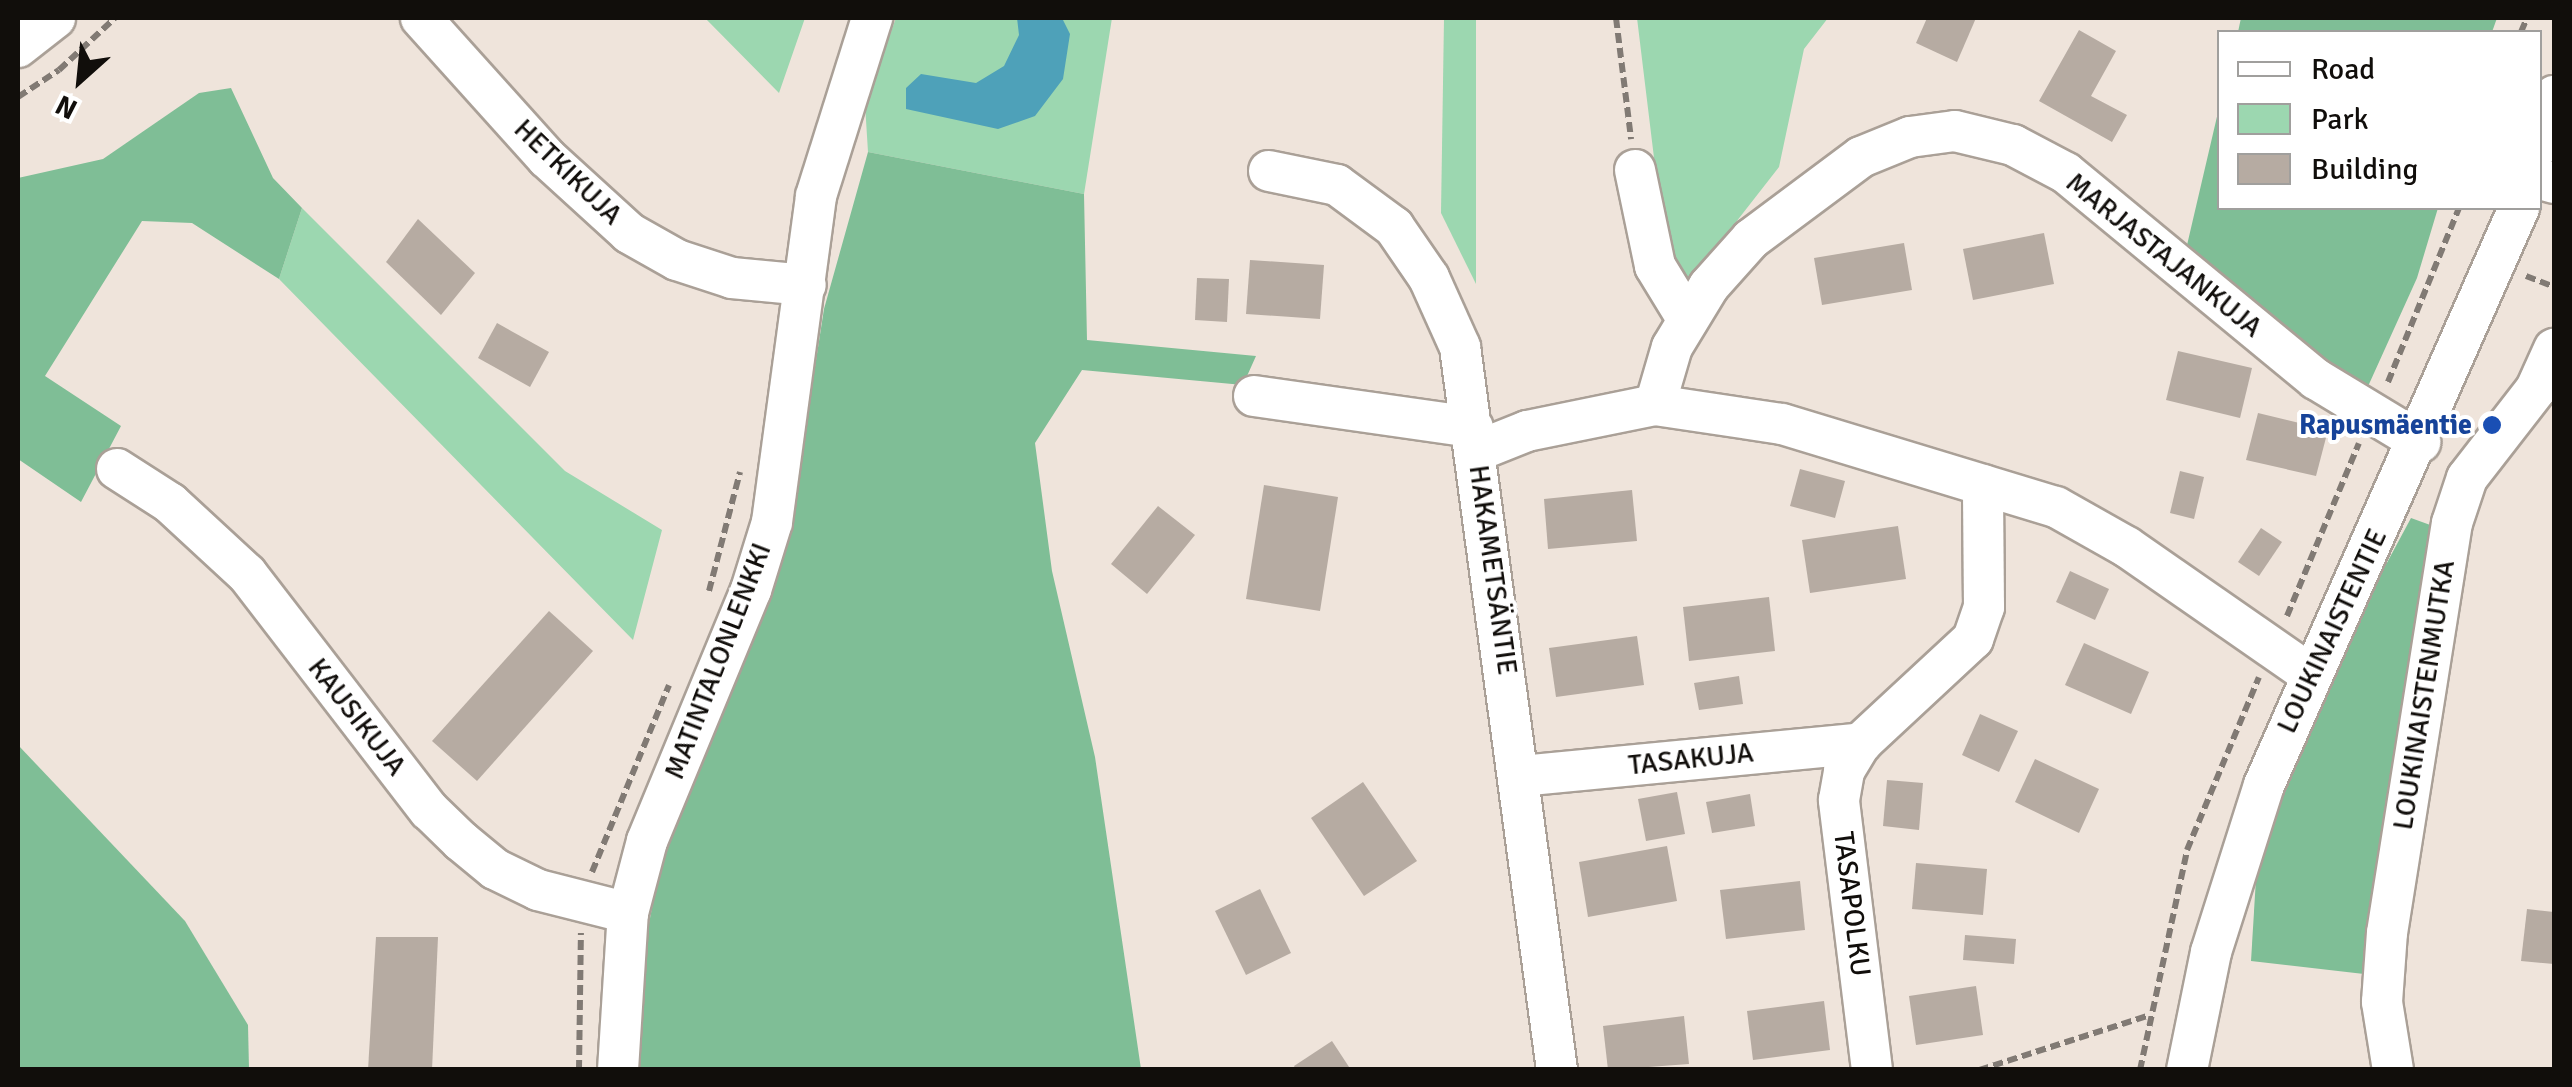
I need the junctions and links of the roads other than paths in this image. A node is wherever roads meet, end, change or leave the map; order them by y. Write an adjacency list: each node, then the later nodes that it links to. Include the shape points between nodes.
1 (54, 18): 4 (street)
2 (421, 18): 10 (street, HETKIKUJA, via 547,158 630,233 677,260 732,278)
3 (872, 18): 10 (street, MATINTALONLENKKI, via 816,196)
4 (18, 46)
5 (2554, 96): 6 (street)
6 (2542, 138)
7 (1635, 170): 11 (street, via 1655,266)
8 (1269, 171): 15 (street, HAKAMETSÄNTIE, via 1337,185 1394,227 1429,278 1460,347)
9 (2518, 210): 16 (street, LOUKINAISTENTIE)
10 (806, 285): 22 (street, MATINTALONLENKKI, via 772,522 751,590 646,841)
11 (1688, 320): 14 (street, MARJASTAJANKUJA, via 1672,347); 16 (street, MARJASTAJANKUJA, via 1751,238 1861,157 1910,137 1954,131 2013,145 2066,173 2316,380)
12 (2554, 349): 27 (street, LOUKINAISTENMUTKA, via 2536,389 2467,478 2452,522 2387,933 2382,1002)
13 (1254, 396): 15 (street)
14 (1655, 405): 15 (street); 18 (street, via 1782,424)
15 (1474, 439): 21 (street, HAKAMETSÄNTIE)
16 (2420, 442): 19 (street, LOUKINAISTENTIE)
17 (118, 469): 22 (street, KAUSIKUJA, via 170,503 247,574 429,810 461,841 495,869)
18 (1983, 485): 19 (street, via 2056,507 2127,547); 20 (street, via 1984,607 1973,639)
19 (2310, 674): 26 (street, LOUKINAISTENTIE, via 2264,784 2211,952)
20 (1860, 742): 21 (street, TASAKUJA); 25 (street, TASAPOLKU, via 1838,800)
21 (1521, 776): 24 (street, HAKAMETSÄNTIE)
22 (628, 913): 23 (street, MATINTALONLENKKI)
23 (618, 1070)
24 (1557, 1070)
25 (1872, 1070)
26 (2187, 1070)
27 (2393, 1070)

